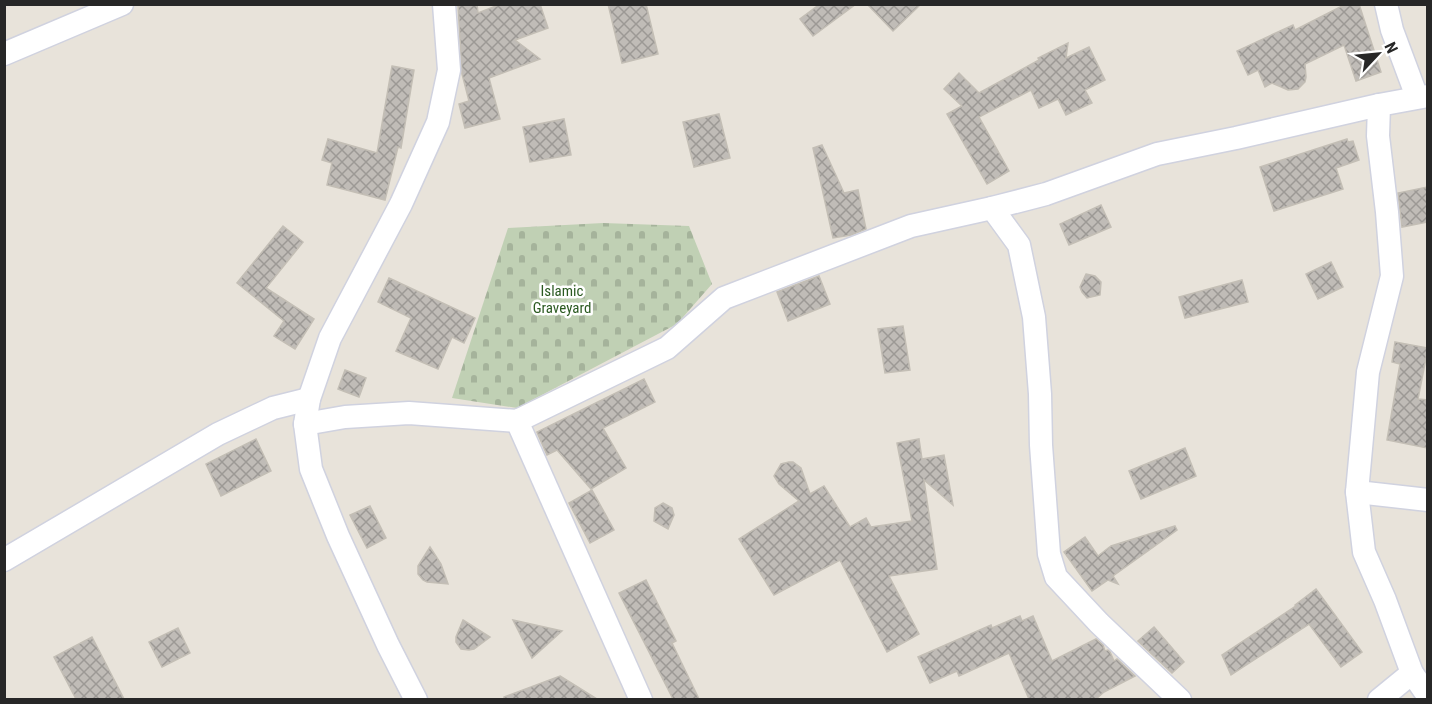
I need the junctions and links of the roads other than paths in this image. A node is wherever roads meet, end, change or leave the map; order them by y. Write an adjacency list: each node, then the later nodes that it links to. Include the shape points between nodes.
1 (122, 4): 4 (street)
2 (444, 4): 8 (street, via 449,70 438,122 401,204 330,338)
3 (1386, 4): 5 (street, via 1392,30)
4 (4, 54)
5 (1422, 97): 6 (street)
6 (1379, 105): 7 (street, via 1157,154 1046,194); 11 (street, via 1378,136 1392,276 1368,372)
7 (992, 208): 9 (street, via 911,226 724,298 667,348); 18 (street, via 1019,245 1034,317 1049,554 1056,577)
8 (309, 399): 10 (street); 13 (street, via 273,408 218,434)
9 (517, 422): 10 (street, via 409,413); 17 (street)
10 (305, 424): 16 (street, via 311,469 333,525)
11 (1357, 492): 12 (street); 14 (street, via 1364,552)
12 (1428, 500)
13 (4, 560)
14 (1412, 673): 15 (street); 19 (street)
15 (1428, 696)
16 (416, 699)
17 (641, 699)
18 (1180, 699)
19 (1379, 699)

